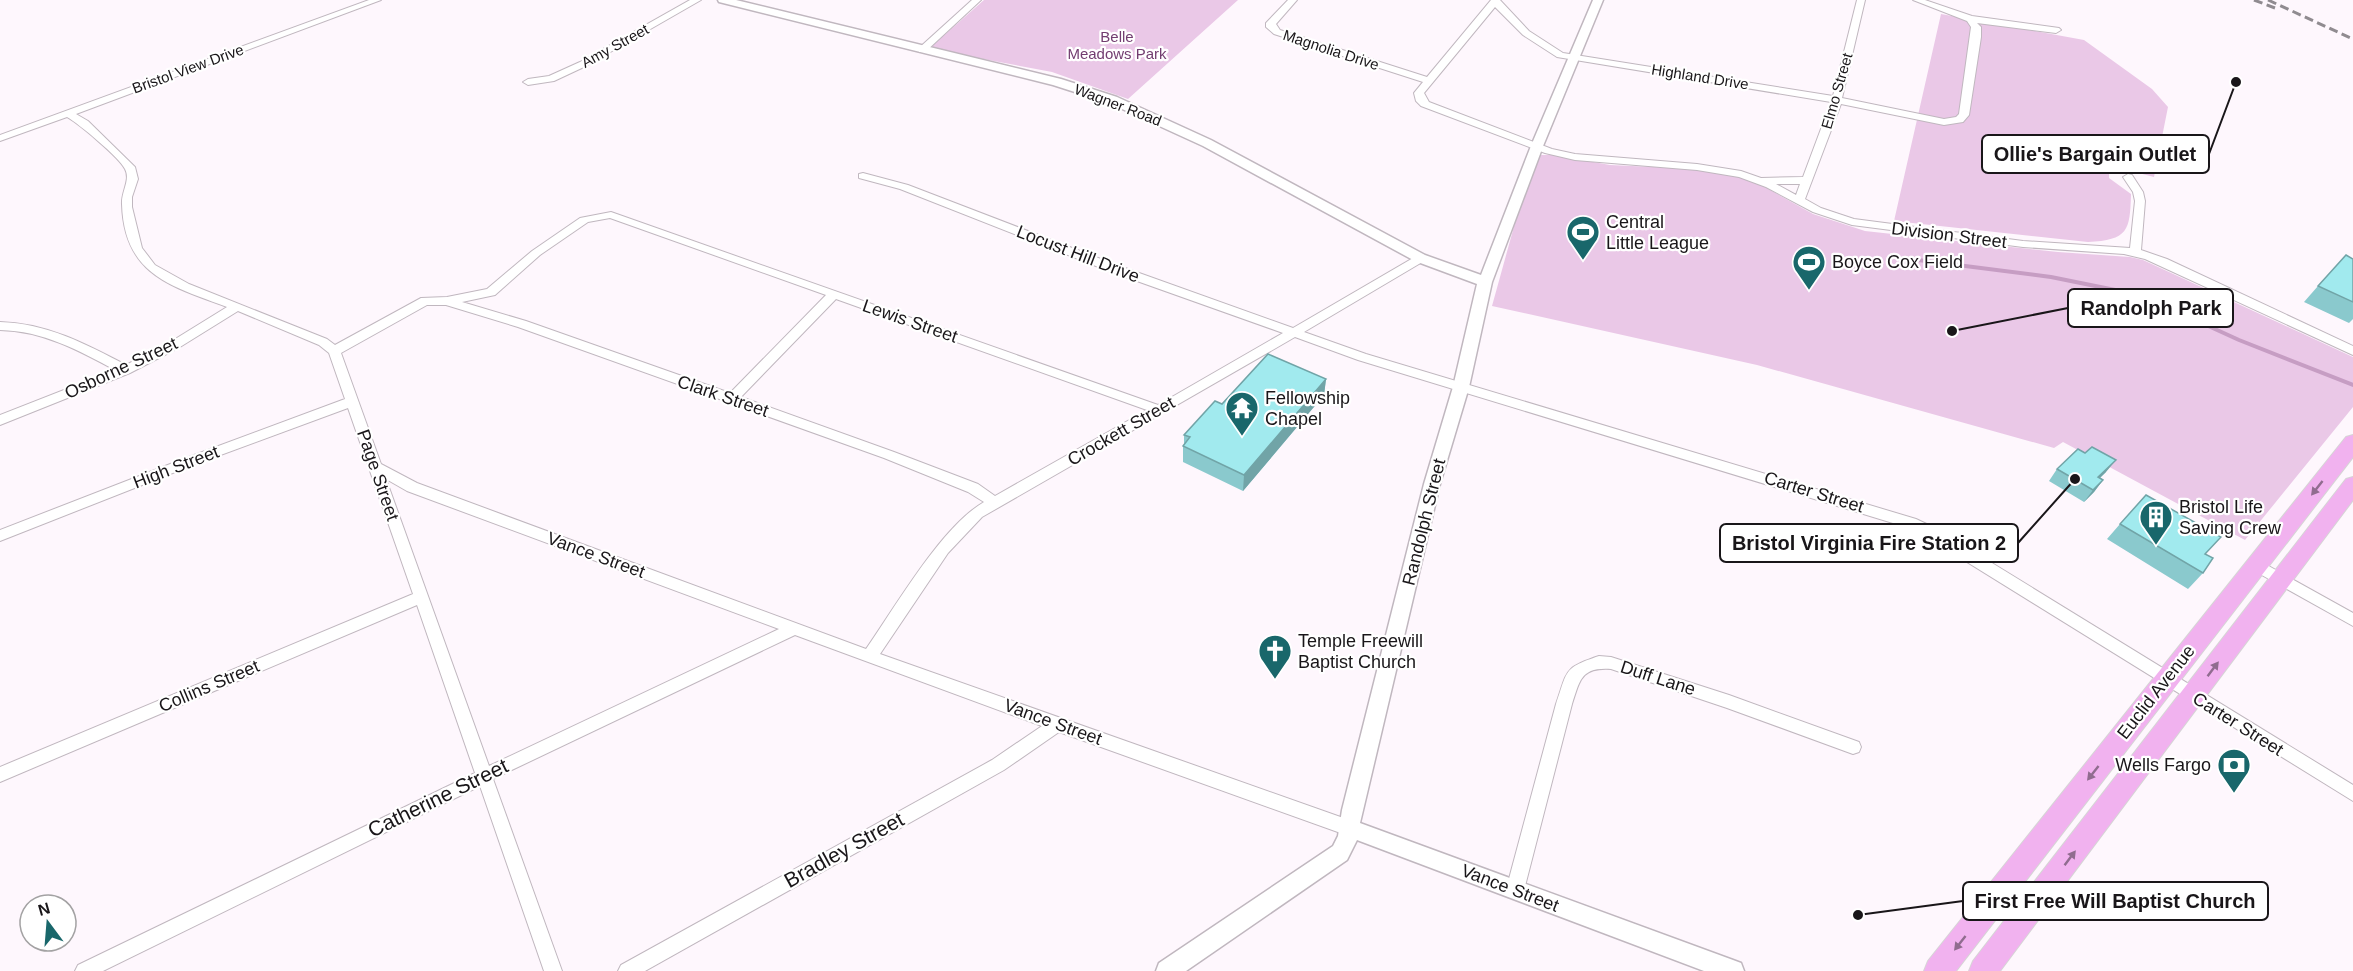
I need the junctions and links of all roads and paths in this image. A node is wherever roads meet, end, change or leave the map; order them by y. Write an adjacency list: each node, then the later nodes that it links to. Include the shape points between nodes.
1 (377, 0): 17 (street, Bristol View Drive)
2 (697, 0): 15 (street, Amy Street, via 583,64 551,79)
3 (723, 0): 12 (street, Wagner Road)
4 (977, 0): 12 (street)
5 (1293, 0): 14 (street, Magnolia Drive, via 1271,23 1277,32)
6 (1598, 0): 13 (street, Randolph Street)
7 (1861, 0): 16 (street, Elmo Street)
8 (1917, 0): 10 (street)
9 (1495, 1): 13 (street, Highland Drive, via 1537,42 1553,52); 14 (street)
10 (1970, 19): 11 (street); 16 (street, Highland Drive, via 1976,27 1976,37 1964,115 1952,122)
11 (2056, 30)
12 (922, 50): 26 (street, Wagner Road, via 1057,82 1132,109 1207,143)
13 (1574, 57): 16 (street, Highland Drive); 19 (street, Randolph Street)
14 (1428, 81): 19 (street, Division Street, via 1419,96 1425,104)
15 (528, 82)
16 (1837, 100): 23 (street, Elmo Street)
17 (67, 113): 18 (street, Bristol View Drive); 30 (street, via 84,123 130,167 133,173 127,207 142,259 164,277)
18 (0, 138)
19 (1537, 146): 22 (street, Division Street, via 1597,160 1697,167); 27 (street, Randolph Street)
20 (863, 176): 32 (street, Locust Hill Drive, via 904,187)
21 (2128, 177): 25 (street, via 2140,201)
22 (1756, 179): 23 (street); 24 (street, Division Street)
23 (1808, 180): 24 (street, Elmo Street)
24 (1799, 201): 25 (street, Division Street, via 1834,216 1874,226 2023,244)
25 (2135, 252): 34 (street, Division Street)
26 (1420, 258): 27 (street, Wagner Road); 32 (street, Crockett Street)
27 (1485, 282): 36 (street, Randolph Street)
28 (834, 294): 29 (street, Lewis Street, via 611,215 591,217 536,253 498,288); 37 (street); 39 (street, Lewis Street)
29 (447, 301): 33 (street, Lewis Street, via 417,305); 37 (street, Clark Street)
30 (237, 306): 33 (street, via 323,342); 35 (street, Osborne Street)
31 (0, 326): 35 (street, via 23,326 49,334)
32 (1293, 333): 36 (street, Locust Hill Drive); 39 (street, Crockett Street)
33 (334, 351): 38 (street, Page Street)
34 (2353, 351)
35 (126, 370): 40 (street, Osborne Street)
36 (1461, 387): 52 (street, Carter Street, via 1911,523); 59 (street, Randolph Street, via 1432,484)
37 (732, 399): 44 (street, Clark Street, via 973,488)
38 (353, 401): 42 (street, Page Street); 45 (street, High Street)
39 (1157, 409): 44 (street, Crockett Street)
40 (0, 420)
41 (2353, 442): 46 (main road, Euclid Avenue, one-way to 46)
42 (375, 467): 48 (street, Page Street); 50 (street, Vance Street, via 412,487)
43 (2353, 485): 47 (main road, Euclid Avenue)
44 (994, 502): 51 (street, Crockett Street, via 960,528 943,549)
45 (0, 536)
46 (2256, 565): 47 (street); 52 (main road, Euclid Avenue)
47 (2281, 580): 49 (street); 53 (main road, Euclid Avenue, one-way to 47)
48 (419, 598): 56 (street, Collins Street); 57 (street, Page Street)
49 (2353, 620)
50 (794, 629): 51 (street, Vance Street); 57 (street, Catherine Street)
51 (870, 656): 54 (street, Vance Street)
52 (2166, 679): 53 (street, Carter Street); 66 (main road, Euclid Avenue, one-way to 66)
53 (2193, 696): 58 (street, Carter Street); 67 (main road, Euclid Avenue, one-way to 53)
54 (1057, 724): 59 (street, Vance Street); 63 (street, Bradley Street, via 998,765)
55 (1853, 747): 60 (street, Duff Lane, via 1611,663 1588,664 1574,675 1564,704)
56 (0, 775)
57 (484, 776): 61 (street, Catherine Street); 62 (street, Page Street)
58 (2353, 794)
59 (1349, 828): 60 (street, Vance Street); 64 (street, Randolph Street, via 1346,846 1340,853)
60 (1515, 890): 65 (street, Vance Street)
61 (84, 971)
62 (553, 971)
63 (627, 971)
64 (1167, 971)
65 (1733, 971)
66 (1938, 971)
67 (1983, 971)

